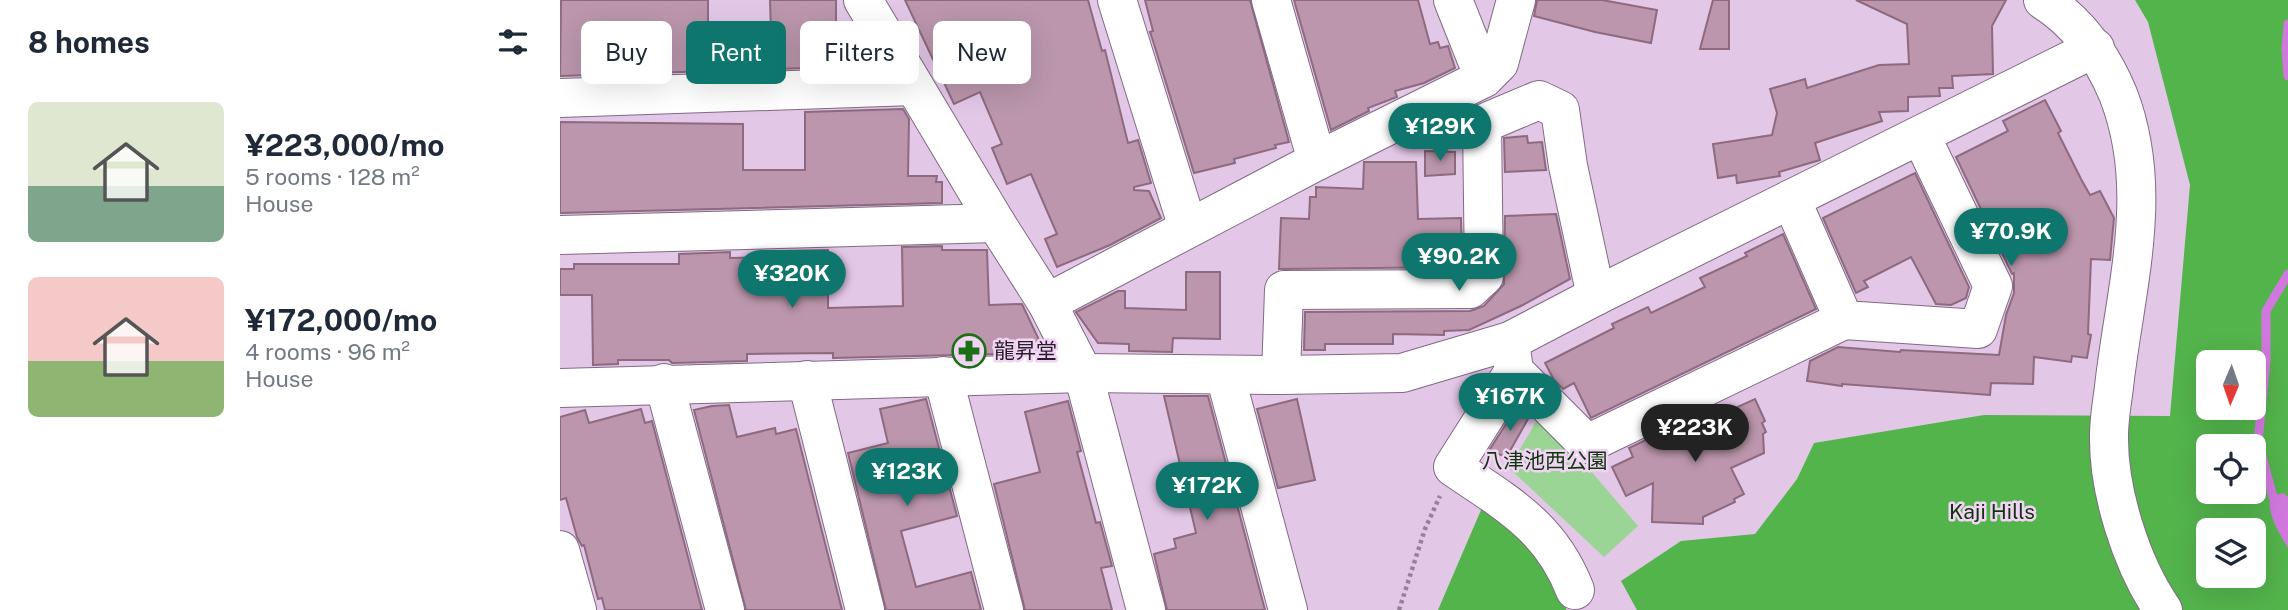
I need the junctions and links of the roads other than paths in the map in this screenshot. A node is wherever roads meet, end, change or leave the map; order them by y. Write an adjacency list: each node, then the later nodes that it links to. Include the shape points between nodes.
1 (863, 0): 9 (street)
2 (1117, 0): 15 (street)
3 (1270, 0): 12 (street)
4 (1453, 0): 8 (street)
5 (1516, 0): 8 (street, via 1499,62)
6 (2043, 0): 7 (street)
7 (2095, 48): 11 (street); 36 (street, via 2126,114 2137,198 2135,246 2109,434 2113,486 2127,533)
8 (1484, 78): 12 (street)
9 (913, 86): 10 (street); 14 (street)
10 (560, 98)
11 (1921, 136): 13 (street); 19 (street, via 1993,286 1978,329)
12 (1317, 161): 15 (street)
13 (1791, 199): 17 (street); 19 (street)
14 (996, 223): 16 (street); 18 (street)
15 (1188, 228): 18 (street)
16 (560, 235)
17 (1596, 296): 20 (street); 23 (street, via 1560,110 1539,100 1482,124 1484,276 1470,289 1284,290)
18 (1047, 303): 21 (street)
19 (1844, 320): 20 (street, via 1587,444)
20 (1512, 356): 23 (street, via 1402,373); 29 (street, via 1453,467 1538,529 1568,571)
21 (1083, 373): 22 (street); 24 (street); 34 (street)
22 (1226, 375): 23 (street); 35 (street)
23 (1281, 375)
24 (943, 376): 25 (street); 33 (street)
25 (807, 380): 26 (street); 32 (street)
26 (664, 383): 27 (street); 31 (street)
27 (560, 388)
28 (561, 555): 30 (street)
29 (1575, 590)
30 (577, 610)
31 (725, 610)
32 (865, 610)
33 (1004, 610)
34 (1146, 610)
35 (1288, 610)
36 (2163, 610)

